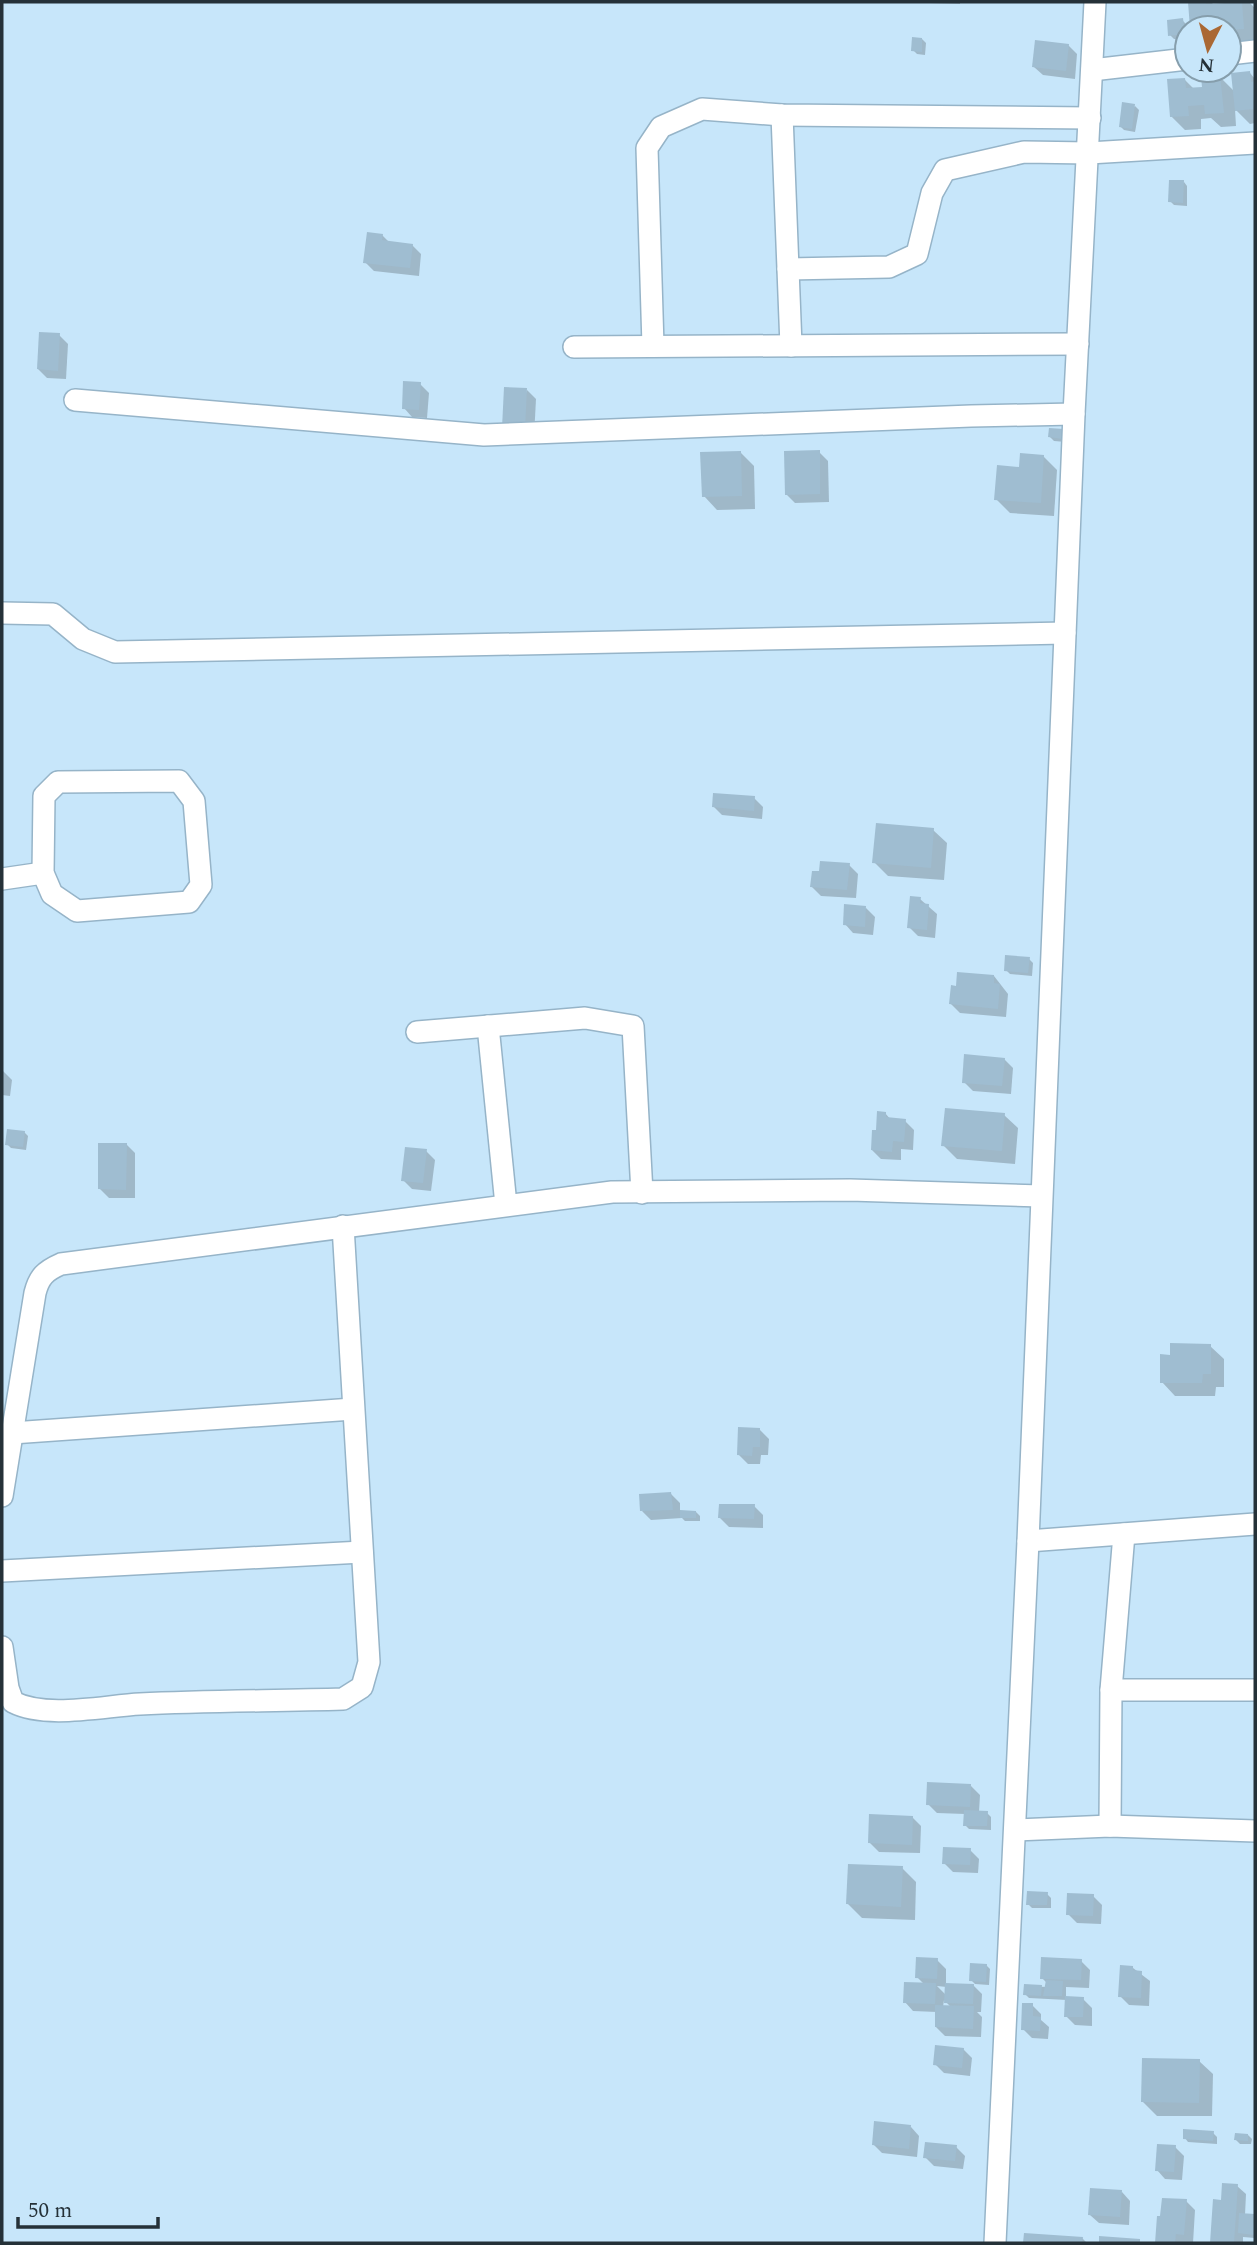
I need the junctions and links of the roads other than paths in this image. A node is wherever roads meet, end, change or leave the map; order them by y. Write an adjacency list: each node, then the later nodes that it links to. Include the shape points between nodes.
1 (1095, 2): 3 (street)
2 (1173, 61): 3 (street)
3 (1092, 70): 5 (street)
4 (782, 116): 5 (street); 8 (street); 10 (street, via 702,109 662,127 647,148)
5 (1090, 118): 7 (street)
6 (1255, 143): 7 (street)
7 (1089, 153): 8 (street, via 1024,152 946,170 932,193 917,254 889,267); 9 (street)
8 (788, 269): 11 (street)
9 (1078, 344): 11 (street); 14 (street)
10 (653, 346): 11 (street); 12 (street)
11 (791, 346)
12 (574, 347)
13 (75, 400): 14 (street, via 484,435)
14 (1074, 414): 16 (street)
15 (2, 612): 16 (street, via 53,614 83,639 114,652)
16 (1065, 633): 22 (street)
17 (43, 873): 17 (street, via 44,796 58,782 179,781 194,801 201,886 189,902 77,911 52,894); 18 (street)
18 (2, 879)
19 (488, 1026): 20 (street); 21 (street, via 585,1018 633,1026); 23 (street)
20 (417, 1032)
21 (642, 1192): 22 (street, via 850,1190); 23 (street)
22 (1041, 1196): 30 (street)
23 (506, 1205): 24 (street)
24 (343, 1226): 25 (street); 26 (street, via 49,1269 39,1278 34,1293)
25 (353, 1409): 26 (street); 31 (street)
26 (12, 1433): 27 (street)
27 (2, 1496)
28 (1255, 1524): 29 (street)
29 (1124, 1534): 30 (street); 34 (street)
30 (1028, 1541): 37 (street)
31 (362, 1552): 32 (street); 33 (street, via 369,1662 362,1687 343,1699 25,1709 13,1702)
32 (2, 1571)
33 (2, 1647)
34 (1111, 1690): 35 (street); 36 (street)
35 (1255, 1690)
36 (1110, 1826): 37 (street); 38 (street)
37 (1015, 1830): 39 (street)
38 (1255, 1831)
39 (995, 2243)

